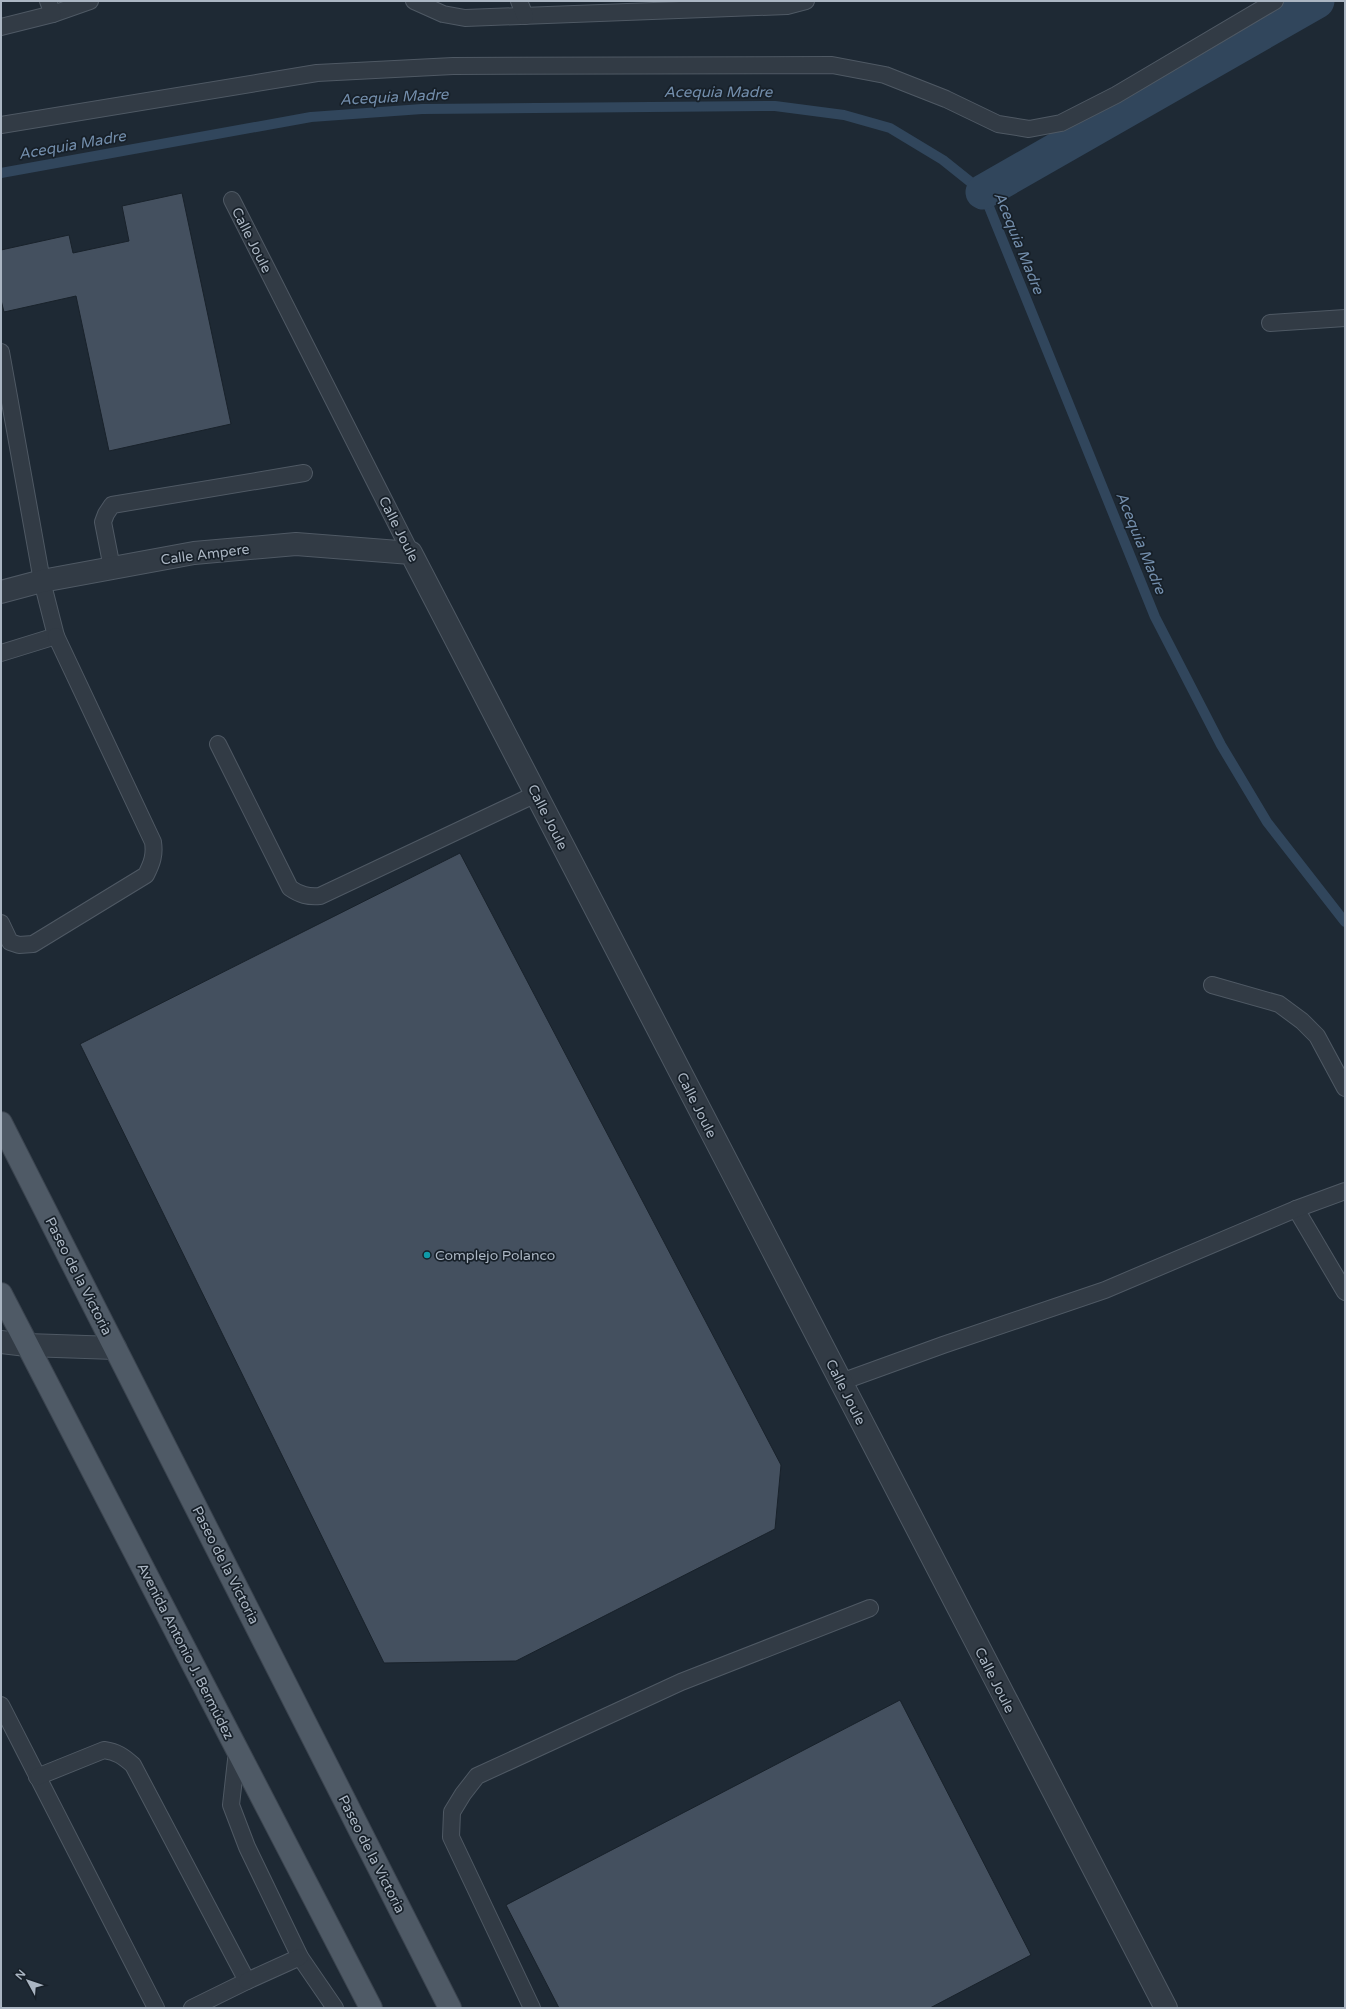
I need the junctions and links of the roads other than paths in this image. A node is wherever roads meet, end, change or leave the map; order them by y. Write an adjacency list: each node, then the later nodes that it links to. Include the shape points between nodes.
1 (90, 1): 6 (lane)
2 (414, 1): 7 (lane, via 443,14 465,18)
3 (520, 1): 7 (lane)
4 (806, 1): 7 (lane, via 787,6)
5 (1275, 1): 9 (lane, via 1116,95 1061,123 1028,129 998,124 946,99 885,75 832,65 453,66 317,73)
6 (50, 7): 8 (lane)
7 (525, 16)
8 (1, 27)
9 (1, 125)
10 (232, 200): 15 (lane, Calle Joule)
11 (1345, 318): 12 (lane)
12 (1270, 323)
13 (1, 352): 17 (lane)
14 (304, 473): 16 (lane, via 112,505 103,522)
15 (411, 553): 16 (street, Calle Ampere, via 296,544 194,553); 22 (street, Calle Joule)
16 (112, 568): 17 (street, Calle Ampere)
17 (42, 582): 18 (street, Calle Ampere); 19 (lane)
18 (1, 592)
19 (56, 636): 20 (lane); 23 (lane, via 153,842 153,862 146,875 33,944 19,945 10,942)
20 (1, 653)
21 (218, 744): 22 (lane, via 290,888 310,897 320,896)
22 (536, 794): 34 (street, Calle Joule)
23 (1, 924)
24 (1212, 985): 25 (lane, via 1279,1004 1302,1021 1318,1036)
25 (1345, 1088)
26 (1, 1122): 33 (main road, Paseo de la Victoria)
27 (1345, 1191): 28 (lane)
28 (1296, 1209): 29 (lane); 34 (lane, via 1105,1290)
29 (1345, 1292)
30 (1, 1294): 32 (main road, Avenida Antonio J. Bermúdez)
31 (1, 1342): 32 (street)
32 (27, 1345): 33 (street); 37 (main road, Avenida Antonio J. Bermúdez)
33 (115, 1348): 45 (main road, Paseo de la Victoria)
34 (841, 1382): 47 (street, Calle Joule)
35 (870, 1608): 46 (lane, via 681,1682 477,1776 452,1812 450,1837)
36 (1, 1705): 38 (lane)
37 (237, 1751): 39 (lane, via 231,1806 247,1847); 44 (main road, Avenida Antonio J. Bermúdez)
38 (37, 1777): 40 (lane, via 104,1750 116,1752 133,1765); 41 (lane)
39 (300, 1957): 40 (lane); 43 (lane)
40 (247, 1981): 42 (lane)
41 (156, 2008)
42 (192, 2008)
43 (335, 2008)
44 (372, 2008)
45 (450, 2008)
46 (532, 2008)
47 (1166, 2008)

